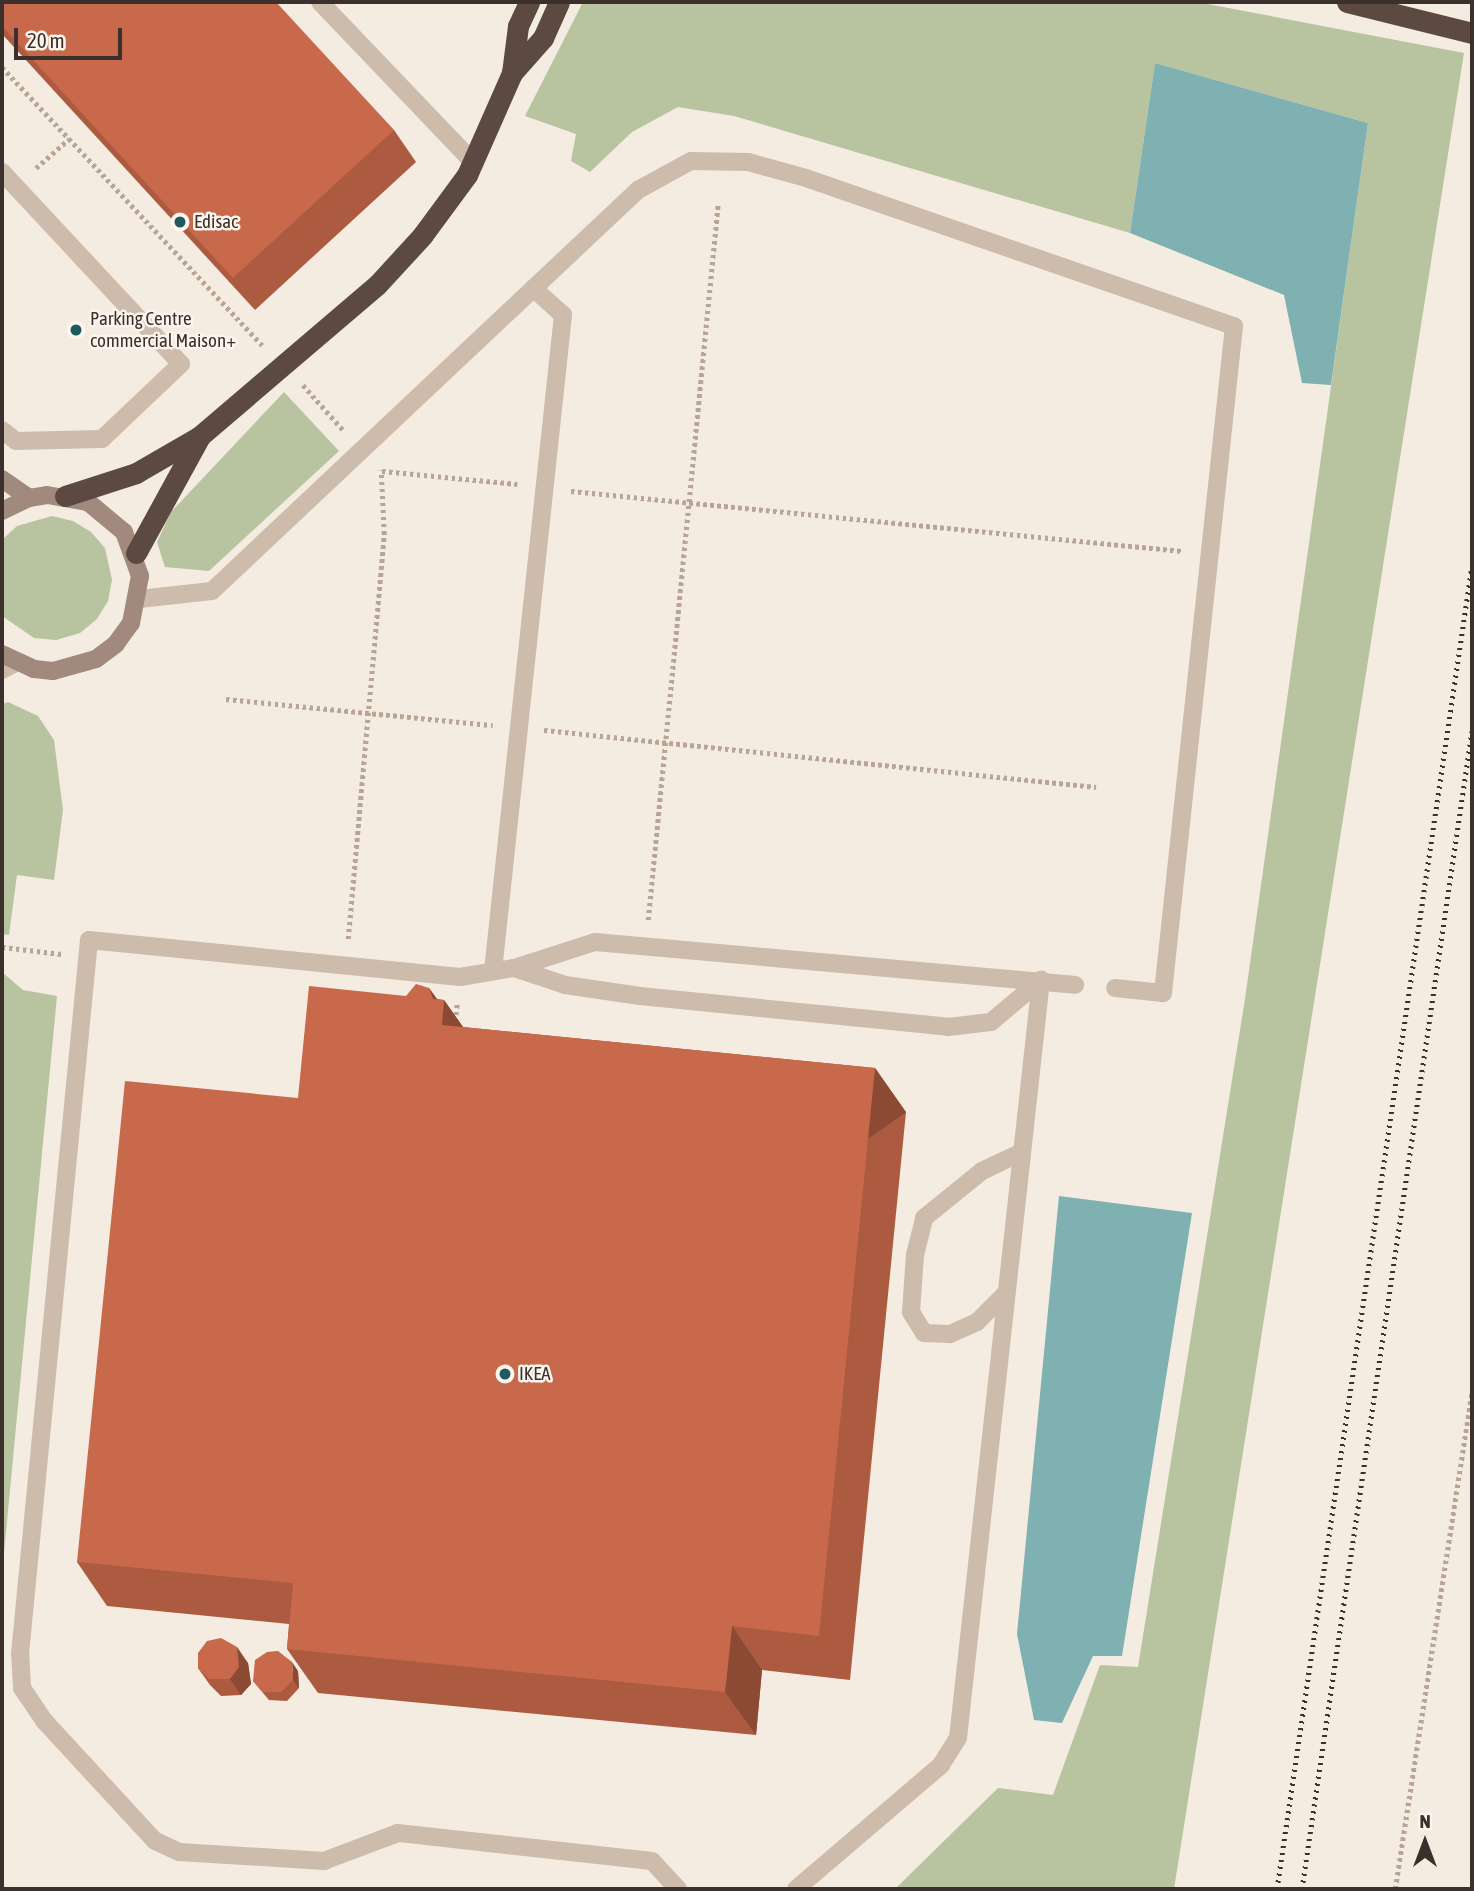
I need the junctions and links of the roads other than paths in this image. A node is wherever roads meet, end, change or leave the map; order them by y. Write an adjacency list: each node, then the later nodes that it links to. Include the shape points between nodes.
1 (320, 2): 7 (lane)
2 (529, 2): 6 (highway, via 518,26)
3 (559, 2): 6 (highway, via 543,38)
4 (1347, 2): 5 (highway)
5 (1470, 32)
6 (512, 73): 7 (highway)
7 (473, 162): 11 (highway, via 422,236 377,285)
8 (2, 172): 10 (lane, via 181,364 102,439 16,441)
9 (533, 288): 17 (lane, via 212,591); 20 (lane, via 563,314); 23 (lane, via 638,190 691,161 717,158 806,178 1234,326 1163,993)
10 (2, 430)
11 (200, 436): 13 (highway, via 136,473); 16 (highway)
12 (2, 479): 14 (street)
13 (65, 496): 14 (street); 16 (street, via 108,514)
14 (29, 498): 15 (street)
15 (2, 511)
16 (136, 553): 17 (street)
17 (139, 599): 18 (street, via 131,623 116,644 96,659 53,671)
18 (6, 662)
19 (514, 968): 20 (lane); 21 (lane, via 595,942); 21 (lane, via 565,985 615,992 948,1027 991,1022)
20 (493, 971): 26 (lane, via 460,977 89,940 20,1654 22,1688 45,1722 155,1841 180,1852 324,1861 398,1833 652,1861)
21 (1041, 981): 22 (lane); 24 (lane)
22 (1075, 985)
23 (1115, 988)
24 (1022, 1152): 25 (lane); 25 (lane, via 982,1171 924,1218 915,1255 911,1312 924,1333 950,1334 977,1322)
25 (1006, 1293): 27 (lane, via 958,1738 941,1765)
26 (678, 1889)
27 (796, 1889)

